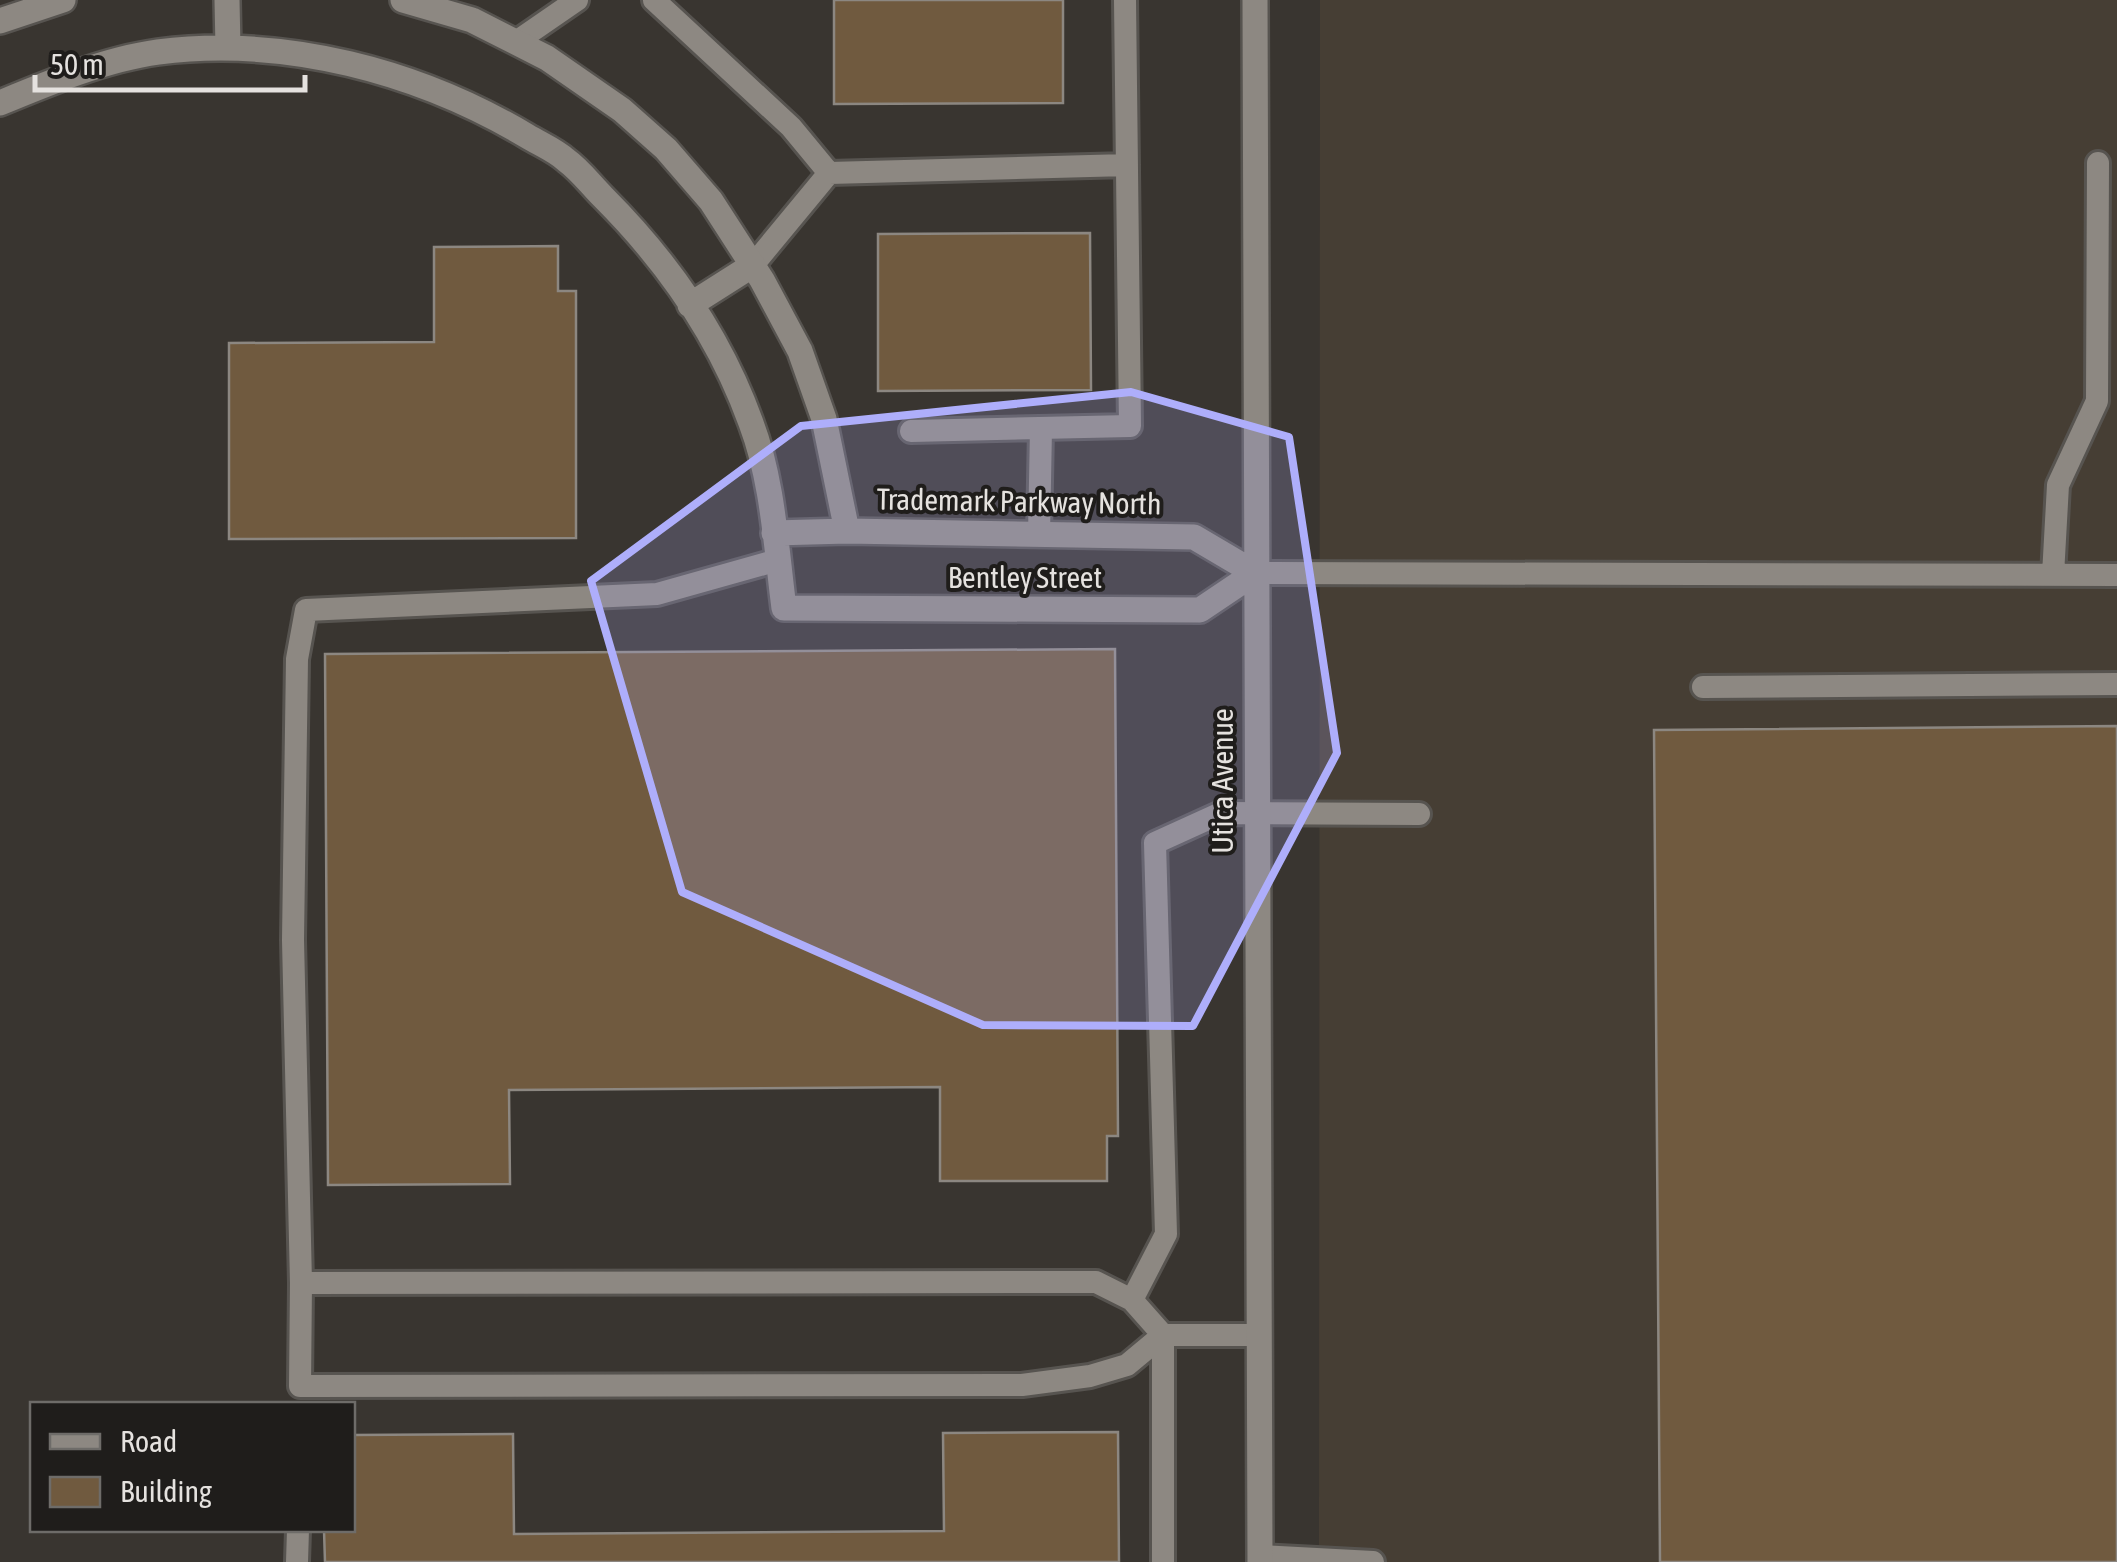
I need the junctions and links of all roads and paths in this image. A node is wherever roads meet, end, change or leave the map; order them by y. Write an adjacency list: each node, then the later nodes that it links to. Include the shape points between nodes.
1 (63, 0): 8 (street)
2 (227, 0): 10 (street)
3 (404, 0): 9 (street, Trademark Parkway North, via 472,20)
4 (577, 0): 9 (lane)
5 (654, 0): 14 (lane, via 792,127)
6 (1125, 0): 13 (lane)
7 (1254, 0): 23 (street, Utica Avenue)
8 (0, 21)
9 (516, 42): 15 (street, Trademark Parkway North, via 622,110 666,149 711,201)
10 (228, 48): 11 (street, via 156,52); 16 (street, via 314,56 390,74 486,112 566,160 648,242)
11 (0, 103)
12 (2098, 163): 24 (lane, via 2097,401 2058,485)
13 (1127, 165): 14 (lane); 17 (lane, via 1130,426)
14 (829, 173): 15 (lane)
15 (752, 265): 16 (street); 19 (street, Trademark Parkway North, via 800,351)
16 (690, 305): 20 (street, via 717,346 752,424)
17 (1041, 428): 18 (lane); 21 (lane)
18 (911, 431)
19 (847, 531): 20 (street); 21 (street, Trademark Parkway North)
20 (774, 533): 22 (street)
21 (1039, 535): 23 (street, Trademark Parkway North, via 1194,537)
22 (778, 560): 23 (street, Bentley Street, via 784,608 1200,610); 30 (lane, via 656,594 306,610 298,659 294,940)
23 (1255, 573): 24 (lane); 28 (street, Utica Avenue)
24 (2054, 575): 25 (lane)
25 (2117, 575)
26 (2117, 684): 27 (lane)
27 (1703, 687)
28 (1256, 811): 29 (lane); 31 (lane, via 1221,813 1154,843 1166,1234); 33 (street, Utica Avenue)
29 (1419, 814)
30 (301, 1284): 31 (lane, via 1096,1282); 34 (lane)
31 (1132, 1300): 32 (lane)
32 (1163, 1336): 33 (lane); 34 (lane, via 1127,1365 1022,1385); 38 (lane)
33 (1258, 1336): 36 (street, Utica Avenue)
34 (300, 1395)
35 (298, 1532): 37 (lane)
36 (1260, 1559): 39 (lane)
37 (298, 1562)
38 (1163, 1562)
39 (1373, 1562)

